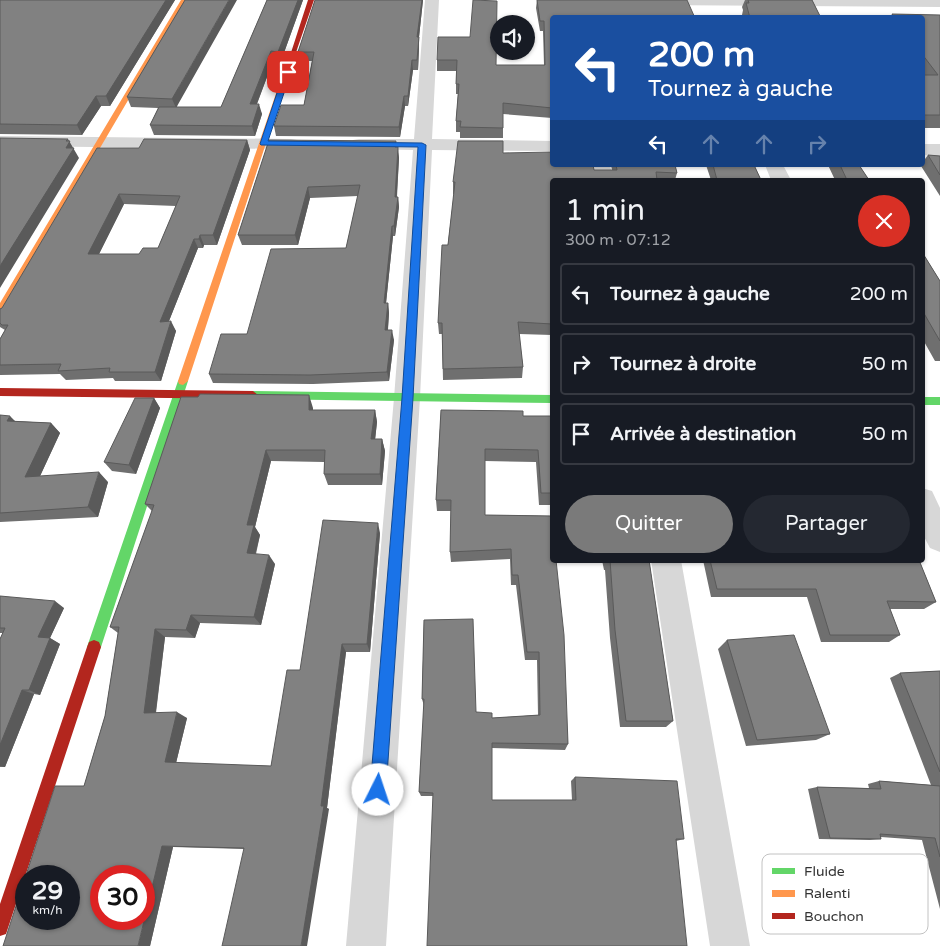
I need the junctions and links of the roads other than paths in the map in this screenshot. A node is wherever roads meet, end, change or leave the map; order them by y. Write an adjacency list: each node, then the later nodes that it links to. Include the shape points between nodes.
1 (184, 0): 9 (street)
2 (312, 0): 10 (street)
3 (432, 0): 13 (street)
4 (633, 1): 5 (street)
5 (701, 1): 6 (street); 7 (street)
6 (940, 3)
7 (708, 15)
8 (0, 141): 9 (street)
9 (100, 142): 10 (street); 17 (street)
10 (264, 144): 11 (street); 19 (street)
11 (313, 144)
12 (343, 144): 13 (street)
13 (422, 145): 14 (street); 20 (street)
14 (550, 146)
15 (925, 149): 16 (street)
16 (940, 150)
17 (0, 311)
18 (0, 392): 19 (street)
19 (180, 393): 20 (street); 27 (street)
20 (407, 398): 21 (street); 28 (street)
21 (550, 399)
22 (925, 400): 23 (street)
23 (940, 401)
24 (925, 506): 25 (street)
25 (940, 539)
26 (666, 563): 29 (street)
27 (0, 928)
28 (366, 946)
29 (730, 946)

